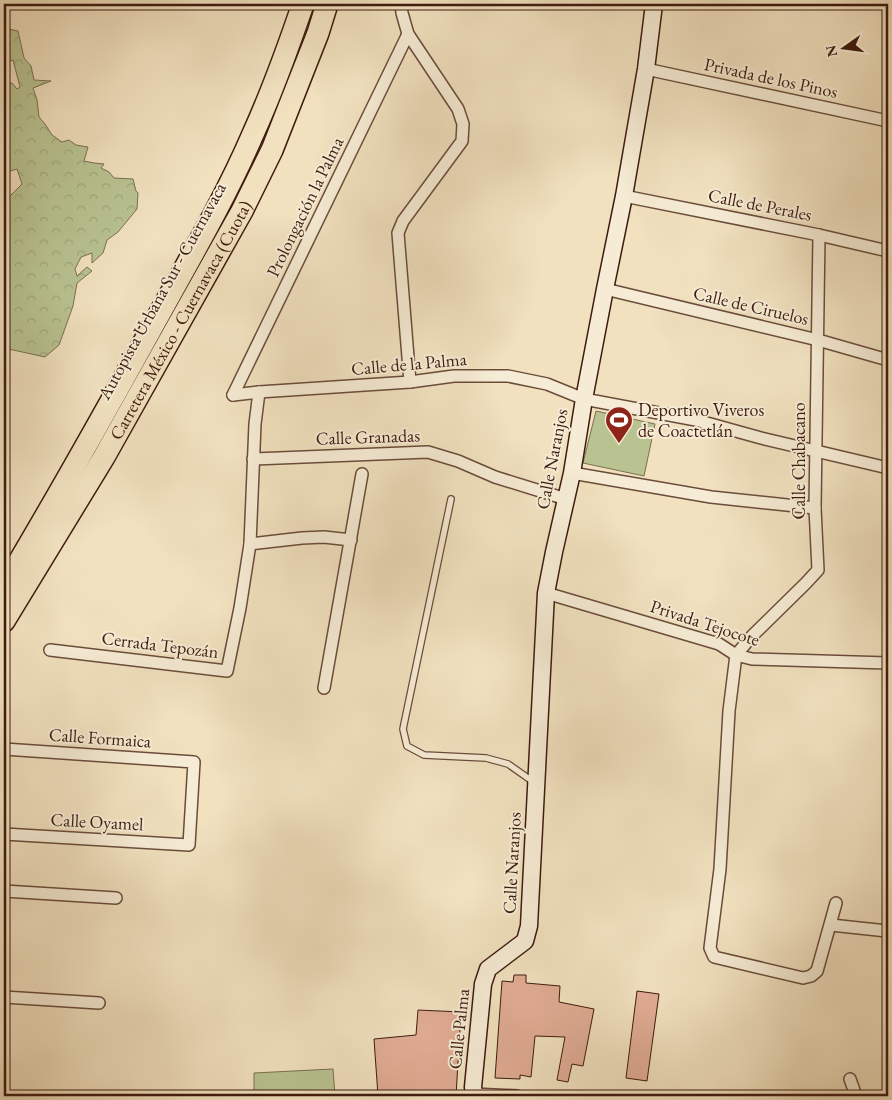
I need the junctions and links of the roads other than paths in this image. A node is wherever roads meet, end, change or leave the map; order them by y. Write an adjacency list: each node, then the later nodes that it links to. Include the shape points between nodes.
1 (302, 4): 29 (highway, Autopista Urbana Sur - Cuernavaca, via 257,115 126,359); 30 (highway, Carretera México - Cuernavaca (Cuota), via 284,59 220,203)
2 (323, 4): 32 (highway, Autopista Urbana Sur - Cuernavaca, via 274,136 230,226)
3 (327, 4): 33 (highway, Carretera México - Cuernavaca (Cuota), via 272,150 242,211 104,457)
4 (401, 4): 6 (street)
5 (654, 4): 7 (street, Calle Naranjos)
6 (408, 34): 15 (street, via 458,109 463,124 462,141 398,233); 17 (street, Prolongación la Palma)
7 (646, 69): 8 (street, Privada de los Pinos); 9 (street, Calle Naranjos)
8 (888, 121)
9 (624, 196): 10 (street, Calle de Perales); 12 (street, Calle Naranjos)
10 (819, 235): 11 (street, Calle de Perales); 13 (street, Calle Chabacano)
11 (888, 250)
12 (605, 289): 13 (street, Calle de Ciruelos); 18 (street, Calle Naranjos)
13 (818, 340): 14 (street, Calle de Ciruelos); 19 (street, Calle Chabacano)
14 (888, 360)
15 (410, 382): 16 (street, Calle de la Palma); 18 (street, Calle de la Palma, via 454,376 508,376 548,384)
16 (259, 392): 17 (street, Calle de la Palma); 20 (street, Cerrada Tepozán)
17 (233, 395)
18 (584, 399): 19 (street, via 696,420); 22 (street, Calle Naranjos)
19 (815, 451): 21 (street); 26 (street, Calle Chabacano)
20 (253, 459): 25 (street, Calle Granadas, via 428,452); 28 (street, Cerrada Tepozán)
21 (888, 468)
22 (572, 473): 25 (street, Calle Naranjos); 26 (street, via 711,497)
23 (362, 474): 27 (street)
24 (451, 499): 39 (lane, via 403,729 407,746 424,755 486,758 508,764)
25 (566, 499): 31 (street, Calle Naranjos)
26 (815, 508): 35 (street, Calle Chabacano, via 818,570)
27 (351, 540): 28 (street, via 324,537); 37 (street)
28 (250, 544): 34 (street, Cerrada Tepozán, via 227,671)
29 (4, 568)
30 (4, 587)
31 (546, 593): 35 (street, Privada Tejocote, via 719,644); 39 (street, Calle Naranjos)
32 (4, 613)
33 (4, 621)
34 (50, 650)
35 (736, 655): 36 (street, Privada Tejocote, via 752,659); 45 (street, via 729,711 720,869 710,948 714,957 803,978 817,972)
36 (888, 663)
37 (324, 688)
38 (4, 749): 41 (street, Calle Formaica, via 194,762)
39 (536, 785): 46 (street, Calle Naranjos)
40 (4, 834): 41 (street, Calle Oyamel)
41 (188, 846)
42 (4, 891): 43 (street)
43 (116, 898)
44 (836, 903): 45 (street)
45 (830, 925): 47 (street)
46 (530, 926): 51 (street, Calle Palma, via 525,941 488,969 483,984)
47 (887, 931)
48 (4, 998): 49 (street)
49 (99, 1003)
50 (850, 1079): 53 (street)
51 (474, 1095): 52 (street)
52 (517, 1096)
53 (856, 1096)

